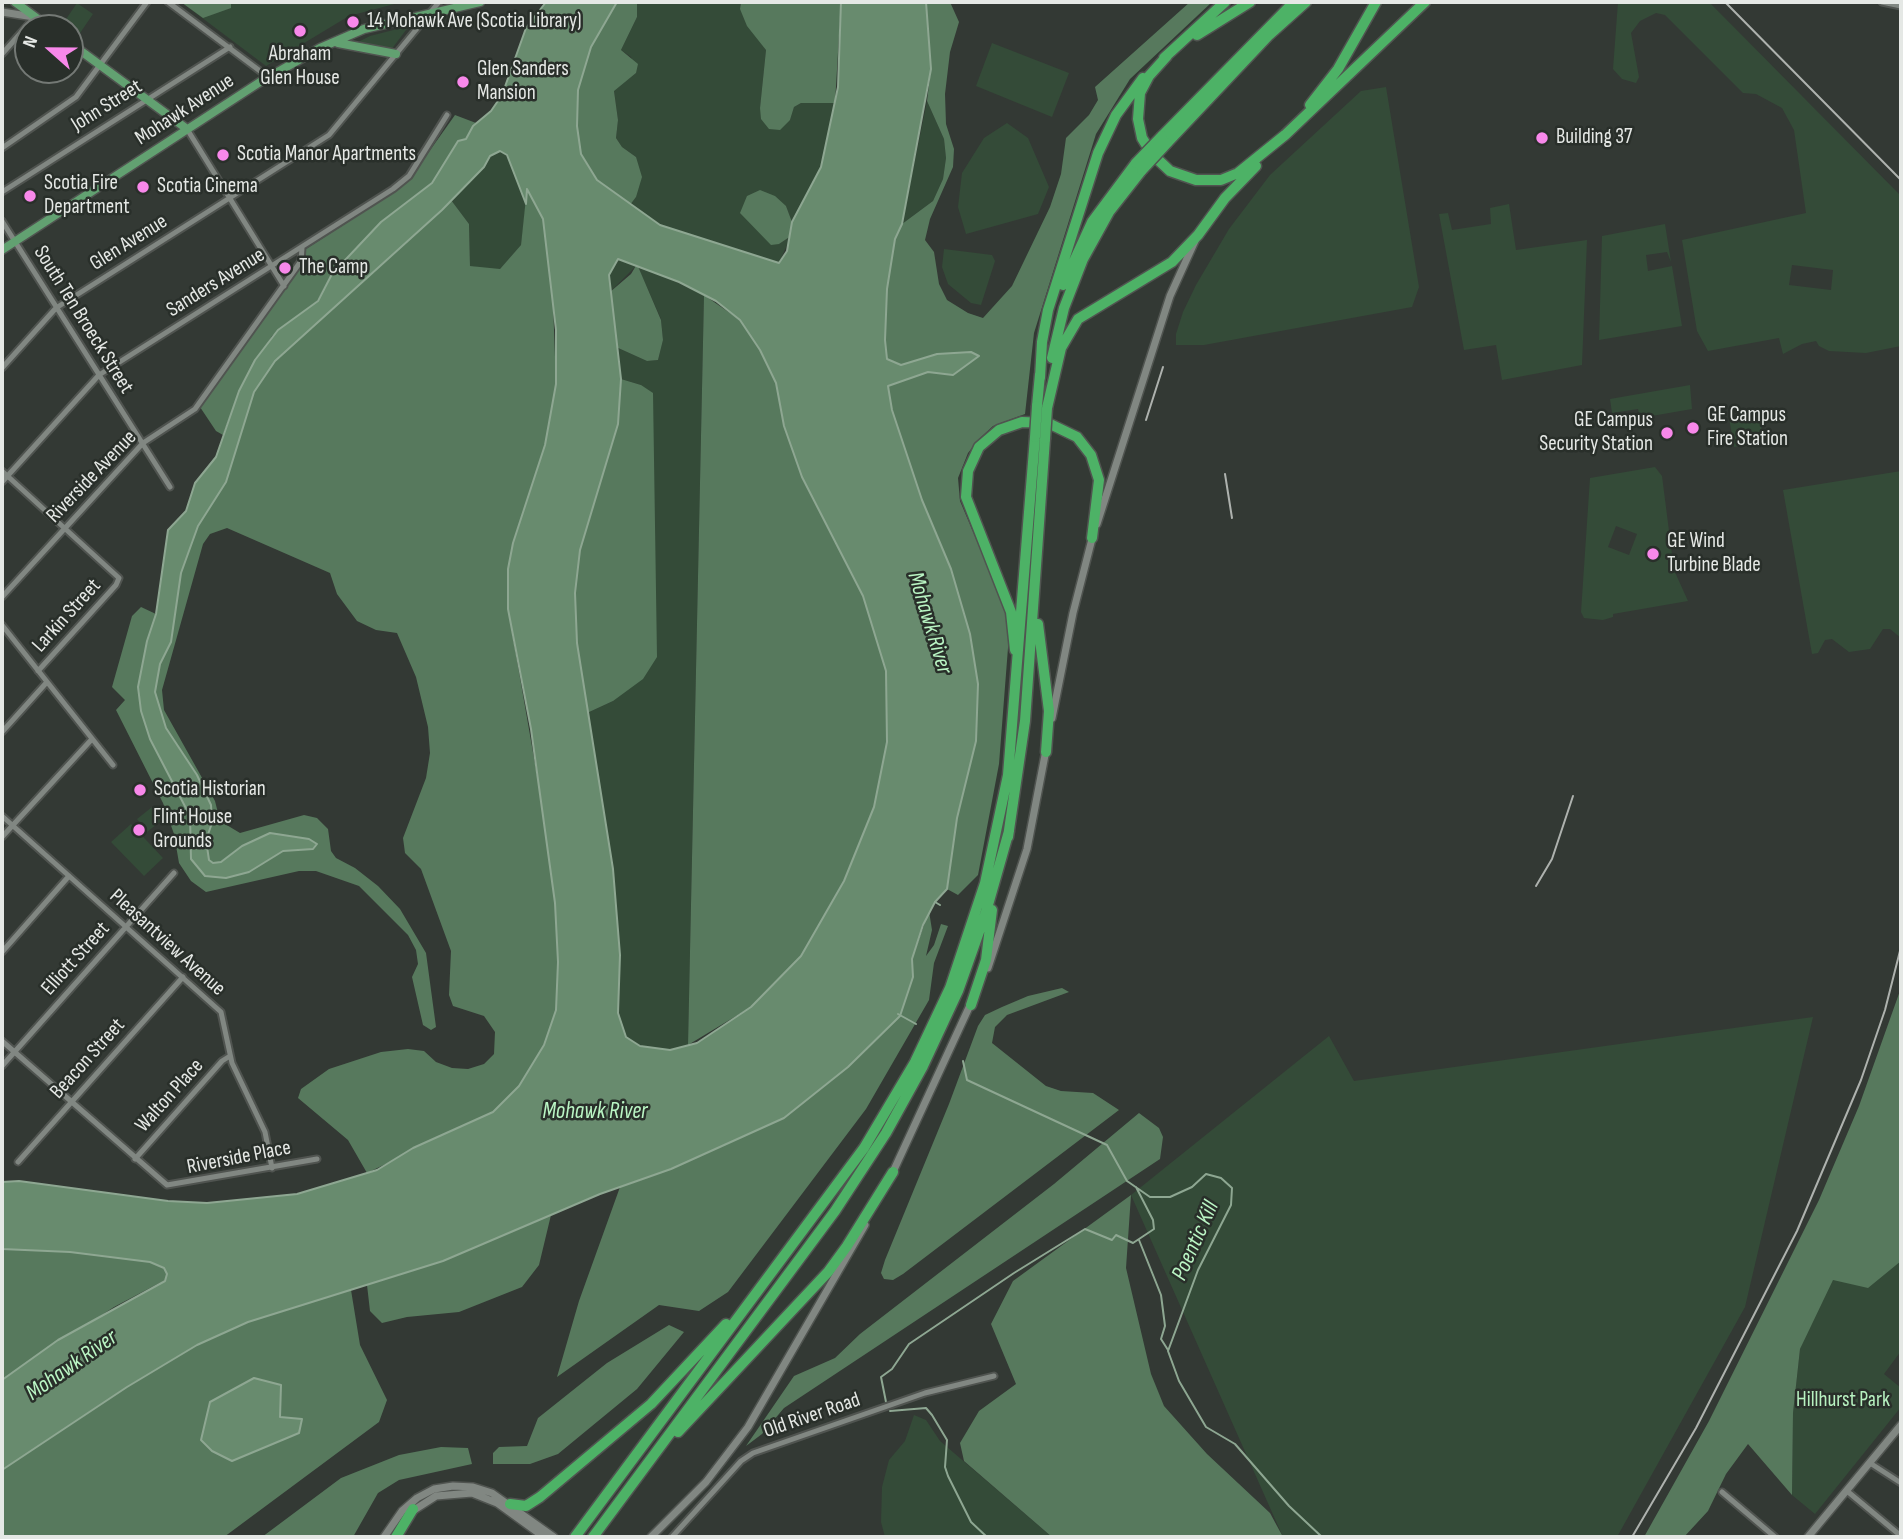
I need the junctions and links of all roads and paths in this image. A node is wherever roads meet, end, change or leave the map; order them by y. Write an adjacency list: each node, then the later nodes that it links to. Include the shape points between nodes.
1 (15, 2): 15 (main road)
2 (147, 2): 24 (street)
3 (168, 2): 19 (street)
4 (439, 2): 14 (street, Glen Avenue)
5 (480, 2): 14 (main road, Mohawk Avenue)
6 (1225, 2): 20 (highway)
7 (1250, 2): 20 (highway)
8 (1294, 2): 16 (highway)
9 (1306, 2): 16 (highway)
10 (1376, 2): 29 (highway, via 1338,69)
11 (1424, 2): 29 (highway)
12 (1882, 2): 13 (street)
13 (1901, 6)
14 (431, 12): 18 (main road, Mohawk Avenue); 23 (street, Glen Avenue)
15 (31, 14)
16 (1279, 20): 31 (highway, bridge)
17 (14, 41): 22 (street)
18 (332, 43): 23 (main road); 25 (main road, Mohawk Avenue)
19 (230, 47): 25 (street); 26 (street, John Street)
20 (1171, 52): 29 (highway, via 1144,84 1138,102 1146,146 1170,171 1196,180 1221,180 1238,173); 44 (highway, via 1132,91 1098,153 1048,310)
21 (84, 53): 24 (main road)
22 (2, 54)
23 (396, 54): 33 (street, Glen Avenue, via 329,135)
24 (100, 65): 26 (main road); 30 (street, via 76,97)
25 (268, 77): 28 (main road, Mohawk Avenue)
26 (147, 100): 28 (main road); 32 (street, John Street)
27 (447, 115): 37 (street, Sanders Avenue, via 409,176)
28 (187, 130): 33 (street); 36 (main road, Mohawk Avenue)
29 (1287, 132): 35 (highway, via 1224,198)
30 (2, 148)
31 (1139, 167): 44 (highway, via 1092,222 1071,264 1051,323); 45 (highway, via 1100,227 1072,284)
32 (2, 192)
33 (229, 199): 39 (street); 41 (street, Glen Avenue)
34 (2, 221): 36 (street, South Ten Broeck Street)
35 (1198, 235): 45 (highway, via 1172,262 1078,319 1061,348); 53 (main road, via 1170,296)
36 (14, 240): 38 (main road, Mohawk Avenue); 41 (street, South Ten Broeck Street)
37 (302, 248): 39 (street, Sanders Avenue); 40 (street, Riverside Avenue, via 301,261)
38 (2, 250)
39 (272, 267): 40 (street); 43 (street, Sanders Avenue)
40 (284, 286): 47 (street, Riverside Avenue, via 195,409)
41 (56, 308): 42 (street, Glen Avenue); 43 (street, South Ten Broeck Street)
42 (2, 368)
43 (99, 375): 47 (street, South Ten Broeck Street); 49 (street, Sanders Avenue)
44 (1040, 378): 45 (highway)
45 (1042, 407): 46 (highway, bridge)
46 (1040, 438): 54 (highway); 59 (highway)
47 (143, 443): 51 (street, South Ten Broeck Street); 52 (street, Riverside Avenue)
48 (2, 471): 49 (street)
49 (8, 476): 50 (street, Sanders Avenue); 52 (street)
50 (2, 482)
51 (170, 487)
52 (65, 528): 55 (street, Riverside Avenue); 57 (street, Larkin Street, via 119,580)
53 (1093, 538): 59 (highway, via 1099,480 1091,455 1077,437 1048,423 1022,422 999,430 979,447 968,471 966,497 1013,621); 62 (main road)
54 (1038, 543): 62 (highway, via 1038,635 1049,711); 66 (highway, via 1025,721)
55 (2, 597)
56 (2, 625): 57 (street)
57 (38, 671): 58 (street)
58 (47, 682): 60 (street); 61 (street)
59 (1015, 720): 84 (highway, via 989,870 939,1014 877,1128)
60 (2, 732)
61 (92, 738): 63 (street); 65 (street)
62 (1046, 752): 73 (main road, via 1017,884)
63 (113, 765)
64 (2, 816): 65 (street, Pleasantview Avenue)
65 (12, 825): 67 (street); 69 (street, Pleasantview Avenue)
66 (1009, 831): 73 (highway, via 986,960); 91 (highway, via 984,921 958,991 898,1112 835,1211)
67 (2, 837)
68 (174, 873): 70 (street, Elliott Street)
69 (69, 876): 70 (street, Pleasantview Avenue); 71 (street)
70 (126, 926): 72 (street, Pleasantview Avenue); 75 (street, Elliott Street)
71 (2, 952)
72 (183, 977): 76 (street, Pleasantview Avenue, via 220,1013); 78 (street, Beacon Street)
73 (971, 1005): 83 (main road)
74 (2, 1041): 75 (street)
75 (14, 1052): 77 (street, Elliott Street); 78 (street)
76 (230, 1056): 79 (street, Walton Place); 82 (street, Pleasantview Avenue, via 265,1132)
77 (2, 1066)
78 (71, 1102): 79 (street); 81 (street, Beacon Street)
79 (135, 1159): 82 (street, Riverside Place, via 167,1185)
80 (317, 1159): 82 (street, Riverside Place)
81 (18, 1162)
82 (272, 1168)
83 (893, 1172): 91 (highway, via 828,1272 682,1427); 101 (main road, via 748,1427 706,1482)
84 (781, 1260): 92 (highway, via 643,1411 536,1501 522,1507); 94 (highway)
85 (994, 1376): 102 (street, Old River Road, via 925,1393 754,1453 741,1461)
86 (1901, 1424): 87 (main road)
87 (1870, 1464): 88 (street); 89 (main road)
88 (1901, 1483)
89 (1847, 1491): 95 (street); 104 (main road)
90 (1722, 1492): 103 (street)
91 (623, 1497): 100 (highway)
92 (510, 1504): 96 (main road, via 473,1487 444,1487 409,1504); 99 (main road)
93 (413, 1509): 97 (highway); 98 (main road, via 436,1496 472,1493 497,1503)
94 (576, 1535)
95 (1901, 1536)
96 (384, 1537)
97 (393, 1537)
98 (544, 1537)
99 (554, 1537)
100 (593, 1537)
101 (651, 1537)
102 (672, 1537)
103 (1775, 1537)
104 (1808, 1537)

